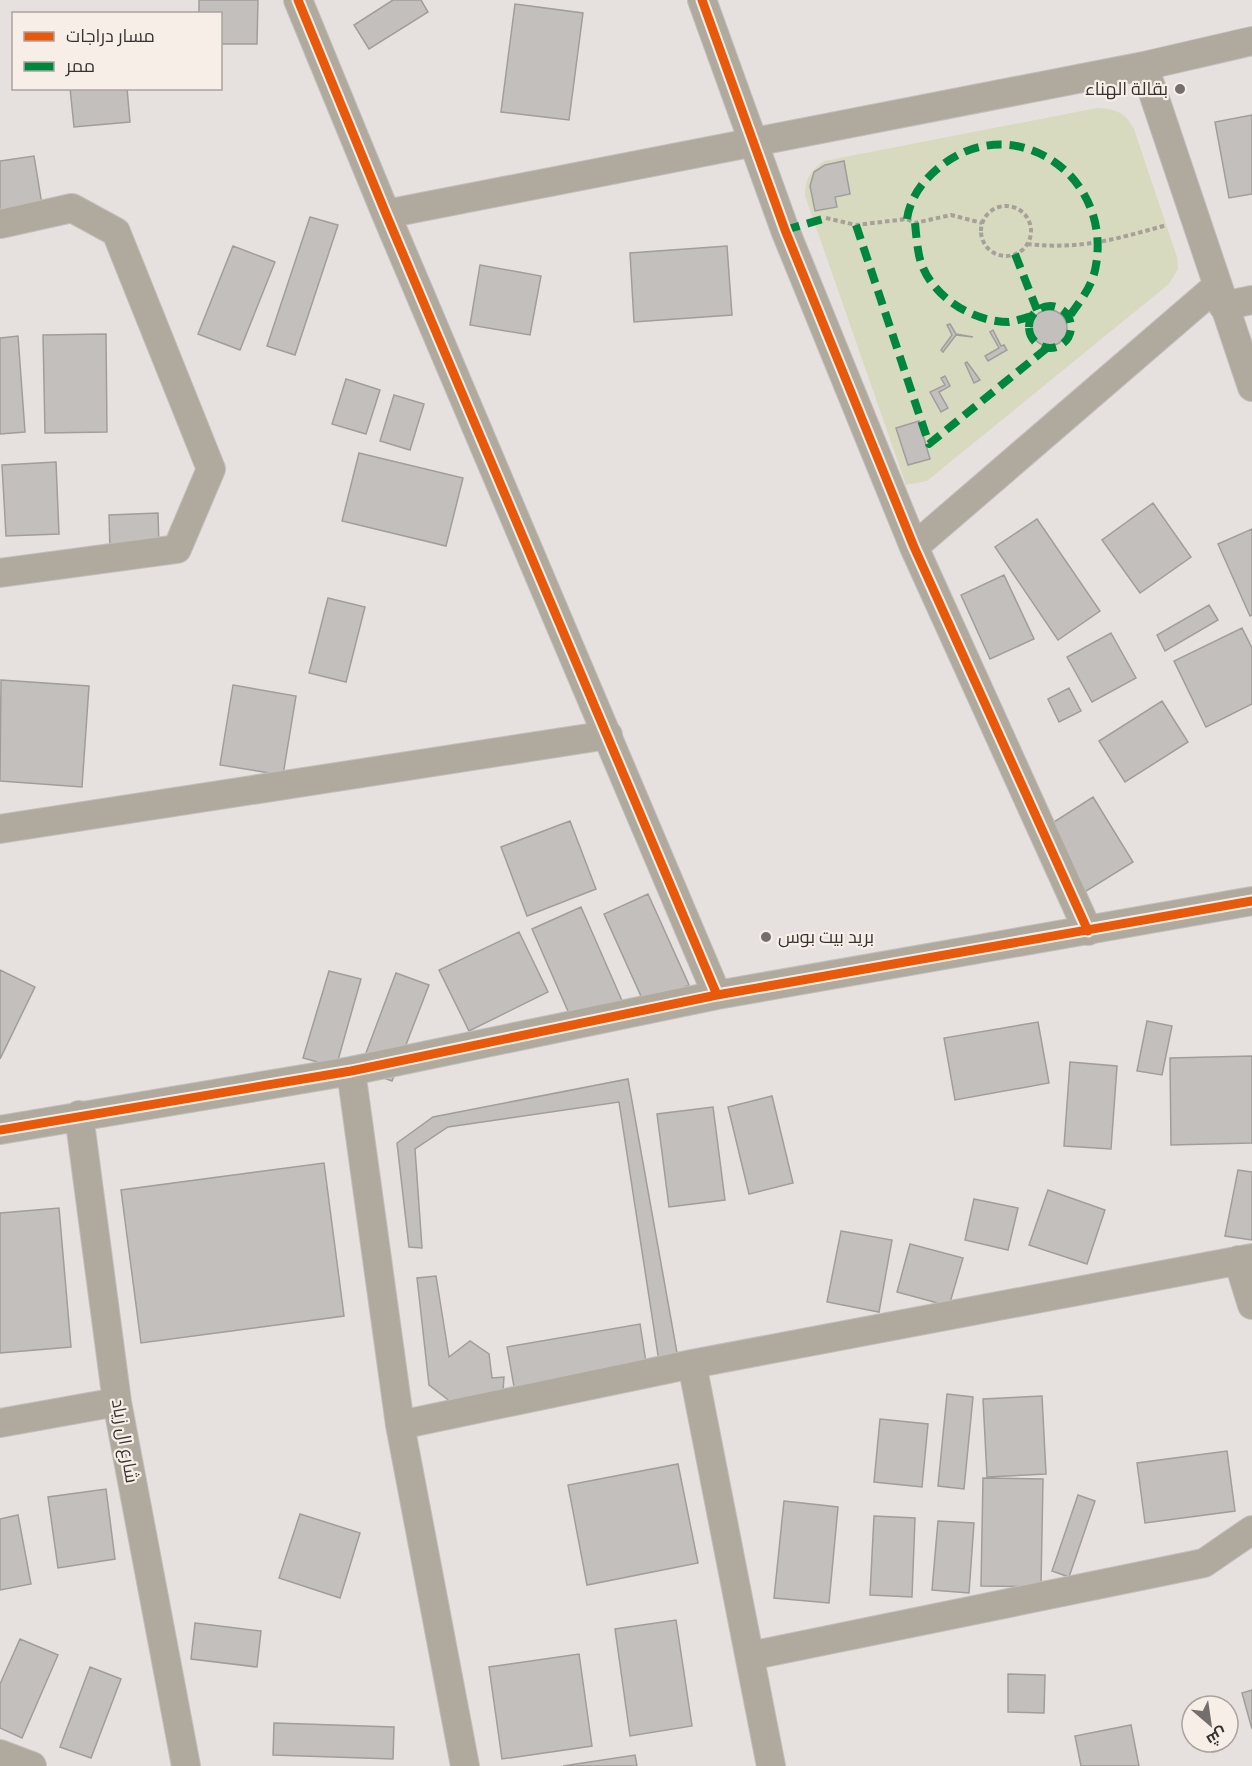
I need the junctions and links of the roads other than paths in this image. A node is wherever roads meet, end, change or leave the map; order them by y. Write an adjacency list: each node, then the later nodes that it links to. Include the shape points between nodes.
1 (298, 0): 6 (street)
2 (702, 0): 5 (street)
3 (1252, 40): 4 (street)
4 (1144, 66): 5 (street); 8 (street)
5 (756, 143): 6 (street); 11 (street, via 785,230)
6 (386, 214): 13 (street)
7 (0, 224): 12 (street, via 72,208 116,232 211,469 177,549)
8 (1220, 296): 9 (street); 10 (street); 11 (street)
9 (1252, 300)
10 (1252, 387)
11 (914, 547): 16 (street)
12 (0, 573)
13 (608, 735): 14 (street); 17 (street)
14 (0, 830)
15 (1252, 901): 16 (street)
16 (1088, 931): 17 (street)
17 (717, 995): 18 (street)
18 (351, 1071): 19 (street); 26 (street)
19 (79, 1114): 20 (street); 24 (street, شارع ال زياد)
20 (0, 1130)
21 (1245, 1259): 22 (street); 23 (street)
22 (1252, 1305)
23 (692, 1364): 26 (street); 28 (street)
24 (117, 1401): 25 (street); 31 (street, شارع ال زياد)
25 (0, 1423)
26 (400, 1425): 32 (street)
27 (1252, 1530): 28 (street, via 1204,1563)
28 (750, 1656): 33 (street)
29 (0, 1754): 30 (street)
30 (32, 1766)
31 (186, 1766)
32 (465, 1766)
33 (771, 1766)

